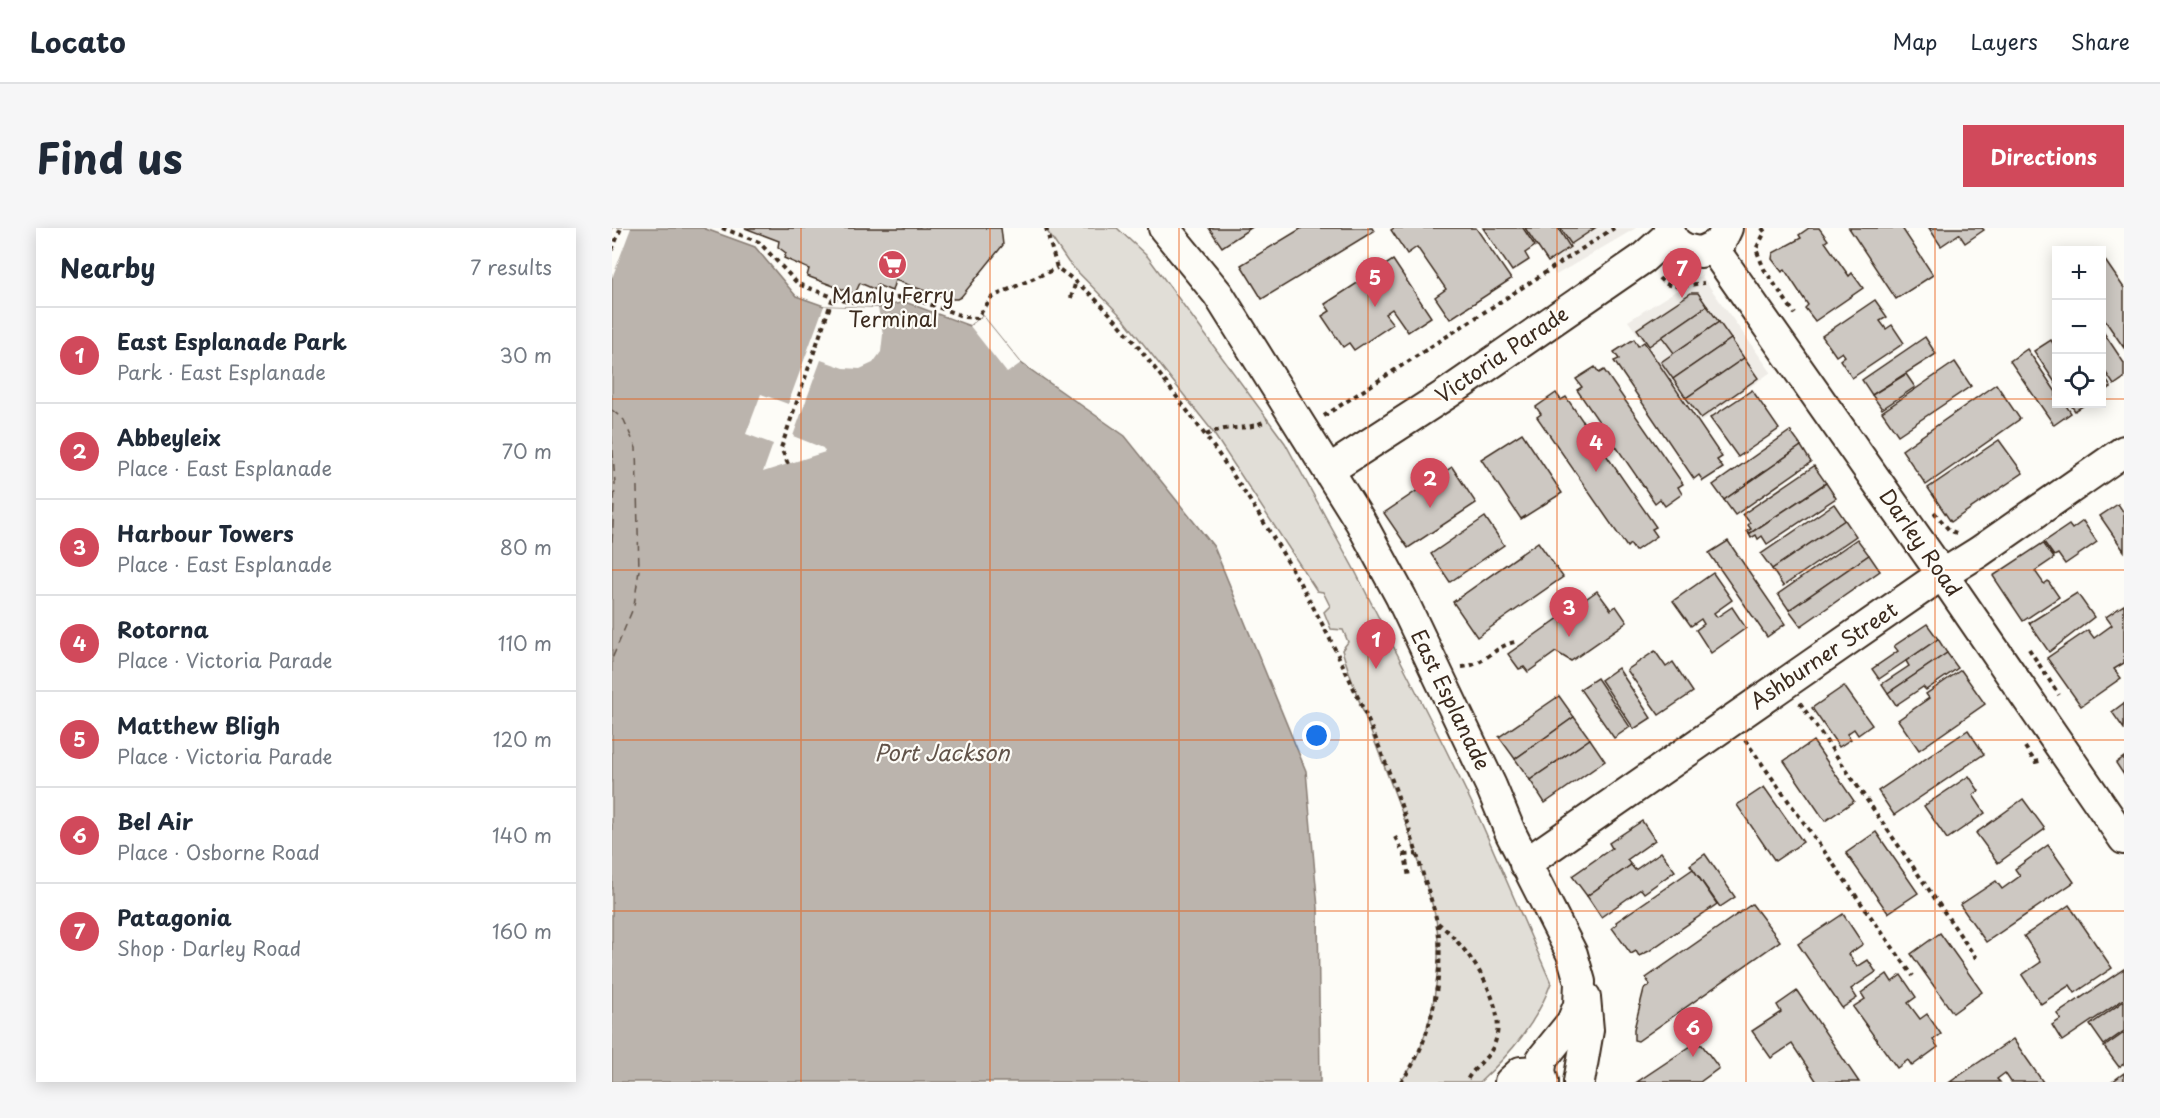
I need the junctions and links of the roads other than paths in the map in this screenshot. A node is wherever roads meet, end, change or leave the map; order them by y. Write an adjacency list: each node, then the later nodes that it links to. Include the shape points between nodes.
1 (1164, 228): 5 (street, East Esplanade, via 1218,294)
2 (1669, 231): 3 (street, via 1680,247 1690,251 1701,252); 5 (street, Victoria Parade, via 1642,259)
3 (1720, 238): 6 (street, Darley Road)
4 (2124, 451): 6 (street, Ashburner Street)
5 (1329, 470): 8 (street, East Esplanade, via 1401,597)
6 (1942, 574): 7 (street, Darley Road); 8 (street, Ashburner Street)
7 (2124, 839)
8 (1525, 864): 9 (street, East Esplanade, via 1572,954)
9 (1580, 982): 10 (street, East Esplanade, via 1579,1005 1572,1022 1542,1059); 12 (street, via 1588,1007)
10 (1541, 1077): 11 (street, East Esplanade, via 1521,1072)
11 (1510, 1082)
12 (1580, 1082)

